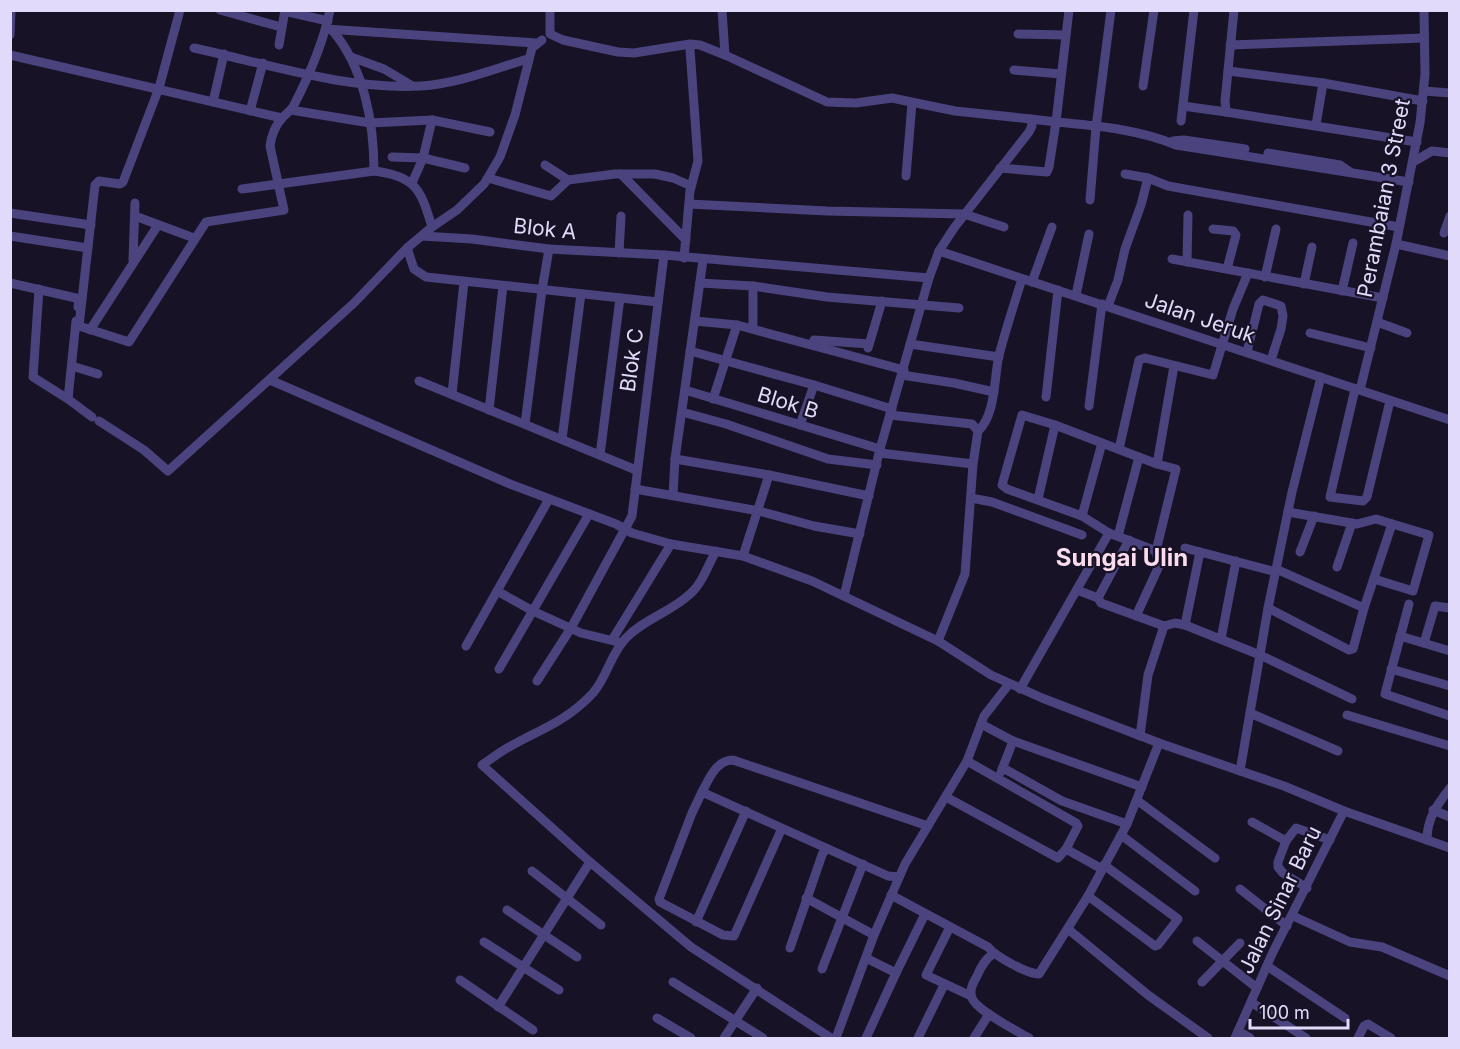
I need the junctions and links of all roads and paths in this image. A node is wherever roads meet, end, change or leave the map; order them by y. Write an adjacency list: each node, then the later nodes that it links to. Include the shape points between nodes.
1 (11, 10): 16 (street)
2 (180, 10): 38 (street)
3 (220, 10): 14 (street)
4 (330, 10): 15 (street)
5 (550, 10): 26 (street, via 550,34 563,40 624,52 690,44)
6 (722, 10): 26 (street)
7 (1069, 10): 18 (street)
8 (1111, 10): 54 (street)
9 (1154, 10): 37 (street)
10 (1194, 10): 43 (street)
11 (1234, 10): 21 (street)
12 (1424, 10): 19 (street, Perambaian 3 Street)
13 (285, 11): 14 (street); 15 (street)
14 (281, 27): 20 (street)
15 (329, 27): 27 (street); 28 (street, via 539,41); 32 (street)
16 (11, 32)
17 (1018, 34): 18 (street)
18 (1066, 35): 33 (street)
19 (1424, 38): 21 (street); 40 (street, Perambaian 3 Street)
20 (279, 45)
21 (1230, 45): 31 (street)
22 (195, 48): 24 (street)
23 (690, 49): 74 (street, via 698,161)
24 (224, 54): 29 (street); 41 (street)
25 (10, 55): 38 (street)
26 (726, 55): 42 (street, via 827,102 892,98)
27 (351, 57): 34 (street); 36 (street, via 384,69)
28 (528, 59): 36 (street, via 455,81); 68 (street, via 515,115)
29 (263, 63): 32 (street); 45 (street)
30 (1014, 70): 33 (street)
31 (1228, 71): 35 (street); 46 (street)
32 (309, 74): 34 (street); 44 (street)
33 (1061, 74): 51 (street)
34 (360, 83): 36 (street); 52 (street)
35 (1323, 83): 40 (street); 53 (street)
36 (411, 86)
37 (1143, 86)
38 (159, 88): 41 (street); 85 (street, via 123,182 99,181 95,185)
39 (1449, 93): 40 (street)
40 (1424, 96): 56 (street, Perambaian 3 Street)
41 (213, 102): 45 (street)
42 (912, 102): 48 (street); 67 (street)
43 (1183, 106): 46 (street); 50 (street)
44 (291, 110): 47 (street); 52 (street)
45 (250, 111): 47 (street)
46 (1226, 112): 53 (street)
47 (282, 118): 72 (street, via 270,146)
48 (1031, 119): 51 (street); 63 (street, via 1029,132)
49 (432, 120): 52 (street); 55 (street); 59 (street)
50 (1181, 121)
51 (1056, 122): 54 (street); 63 (street, via 1047,172)
52 (370, 123): 64 (street)
53 (1316, 125): 56 (street)
54 (1096, 127): 71 (street, via 1131,131 1183,147 1269,156); 76 (street)
55 (490, 132)
56 (1417, 142): 60 (street, Perambaian 3 Street)
57 (1449, 153): 60 (street, via 1432,151)
58 (392, 157): 59 (street)
59 (423, 158): 62 (street); 73 (street)
60 (1413, 162): 71 (street, Perambaian 3 Street)
61 (545, 165): 70 (street)
62 (465, 168)
63 (1000, 168): 80 (street)
64 (374, 171): 72 (street); 73 (street)
65 (621, 174): 70 (street); 74 (street, via 655,174); 98 (street)
66 (1125, 174): 69 (street)
67 (906, 176)
68 (488, 178): 70 (street, via 551,196); 88 (street, via 463,205)
69 (1148, 178): 90 (street, via 1168,186); 137 (street, via 1118,280)
70 (568, 180)
71 (1409, 182): 90 (street, Perambaian 3 Street)
72 (279, 183): 75 (street); 97 (street, via 284,210 206,222)
73 (412, 183): 88 (street, via 421,194)
74 (691, 186): 78 (street)
75 (242, 189)
76 (1090, 200)
77 (135, 203): 82 (street)
78 (689, 204): 80 (street); 98 (street)
79 (10, 213): 85 (street)
80 (964, 214): 87 (street); 105 (street)
81 (1188, 215): 113 (street)
82 (135, 216): 86 (street); 111 (street)
83 (621, 216): 106 (street)
84 (1449, 216): 93 (street)
85 (91, 225): 101 (street)
86 (158, 225): 97 (street); 111 (street)
87 (1004, 226)
88 (432, 227): 96 (street)
89 (1052, 227): 120 (street)
90 (1400, 227): 100 (street, Perambaian 3 Street)
91 (1213, 229): 114 (street, via 1233,231 1236,235)
92 (1276, 229): 116 (street)
93 (1444, 233)
94 (1089, 234): 131 (street)
95 (10, 236): 101 (street)
96 (422, 236): 102 (street); 104 (street, Blok A)
97 (194, 238): 144 (street, via 129,342)
98 (686, 240): 109 (street)
99 (1353, 243): 129 (street)
100 (1396, 244): 108 (street); 133 (street, Perambaian 3 Street)
101 (88, 248): 142 (street)
102 (407, 248): 119 (street, via 414,269 426,278); 163 (street)
103 (1312, 248): 123 (street)
104 (549, 249): 106 (street, Blok A); 127 (street)
105 (939, 251): 117 (street); 118 (street, Jalan Jeruk)
106 (619, 253): 107 (street, Blok A)
107 (664, 255): 109 (street, Blok A); 135 (street, Blok C)
108 (1449, 256)
109 (684, 258): 112 (street, Blok A)
110 (1172, 259): 113 (street)
111 (133, 260): 144 (street)
112 (703, 260): 117 (street, Blok A); 122 (street)
113 (1187, 261): 114 (street)
114 (1227, 269): 115 (street)
115 (1248, 273): 116 (street); 150 (street)
116 (1265, 277): 123 (street)
117 (929, 278): 136 (street)
118 (1022, 279): 120 (street, Jalan Jeruk); 154 (street)
119 (465, 282): 124 (street); 169 (street)
120 (1032, 282): 128 (street, Jalan Jeruk)
121 (10, 283): 126 (street)
122 (700, 283): 125 (street); 139 (street)
123 (1304, 284): 129 (street)
124 (503, 286): 127 (street); 175 (street)
125 (753, 286): 134 (street); 143 (street)
126 (39, 289): 142 (street, via 79,299); 171 (street, via 33,377)
127 (542, 290): 130 (street); 179 (street)
128 (1058, 290): 131 (street, Jalan Jeruk); 170 (street)
129 (1342, 291): 133 (street)
130 (581, 294): 132 (street); 183 (street)
131 (1076, 295): 137 (street, Jalan Jeruk)
132 (620, 298): 135 (street); 187 (street)
133 (1383, 298): 140 (street, Perambaian 3 Street)
134 (882, 301): 136 (street); 148 (street)
135 (658, 302): 193 (street, Blok C)
136 (921, 305): 138 (street); 149 (street)
137 (1105, 305): 150 (street, Jalan Jeruk); 174 (street)
138 (959, 308)
139 (695, 321): 141 (street); 152 (street)
140 (1377, 322): 146 (street); 151 (street, Perambaian 3 Street)
141 (737, 325): 143 (street); 157 (street)
142 (78, 326): 144 (street); 158 (street)
143 (753, 328): 147 (street)
144 (90, 330)
145 (1310, 333): 151 (street)
146 (1407, 333)
147 (790, 339): 148 (street); 155 (street)
148 (869, 344): 155 (street)
149 (910, 344): 154 (street); 160 (street)
150 (1223, 344): 153 (street, Jalan Jeruk); 159 (street, via 1213,375)
151 (1371, 348): 167 (street, Perambaian 3 Street)
152 (690, 351): 157 (street); 166 (street)
153 (1247, 352): 156 (street, Jalan Jeruk); 156 (street, via 1258,304 1263,300 1272,302 1281,306 1283,316)
154 (999, 357): 168 (street)
155 (865, 358): 160 (street)
156 (1271, 360): 162 (street, Jalan Jeruk)
157 (726, 362): 165 (street); 172 (street)
158 (72, 366): 161 (street); 171 (street)
159 (1174, 366): 185 (street, via 1140,360); 191 (street)
160 (903, 372): 168 (street); 177 (street)
161 (98, 374)
162 (1321, 377): 167 (street, Jalan Jeruk); 202 (street)
163 (270, 380): 171 (street, via 168,471 144,450); 199 (street)
164 (419, 381): 169 (street)
165 (814, 385): 177 (street); 180 (street)
166 (685, 390): 172 (street, Blok B); 176 (street)
167 (1358, 390): 173 (street, Jalan Jeruk); 173 (street, Perambaian 3 Street, via 1330,497 1363,501 1367,497)
168 (994, 392): 182 (street, via 986,421)
169 (452, 394): 175 (street)
170 (1046, 397)
171 (68, 399)
172 (713, 399): 180 (street, Blok B)
173 (1390, 401): 178 (street, Jalan Jeruk)
174 (1089, 406)
175 (489, 410): 179 (street)
176 (682, 412): 189 (street); 192 (street, via 828,459)
177 (891, 412): 182 (street, via 972,424); 186 (street)
178 (1449, 420)
179 (525, 424): 183 (street)
180 (800, 425): 186 (street, Blok B)
181 (1055, 425): 184 (street); 200 (street); 200 (street, via 1022,415 1002,484)
182 (978, 430): 190 (street)
183 (562, 439): 187 (street)
184 (1102, 443): 185 (street); 204 (street)
185 (1119, 449): 188 (street)
186 (880, 451): 190 (street, Blok B); 192 (street)
187 (600, 455): 193 (street)
188 (1139, 457): 191 (street); 210 (street)
189 (675, 459): 194 (street); 196 (street)
190 (973, 464): 198 (street)
191 (1157, 464): 216 (street, via 1176,469)
192 (877, 465): 197 (street)
193 (636, 470): 195 (street)
194 (770, 475): 197 (street); 201 (street)
195 (635, 489): 196 (street); 208 (street)
196 (673, 495): 201 (street)
197 (870, 496): 209 (street)
198 (972, 498): 211 (street); 239 (street, via 966,574)
199 (549, 499): 203 (street); 225 (street)
200 (1038, 500): 204 (street)
201 (759, 511): 209 (street); 219 (street)
202 (1288, 512): 205 (street); 222 (street)
203 (589, 514): 208 (street); 232 (street)
204 (1082, 516): 210 (street)
205 (1314, 516): 206 (street); 218 (street)
206 (1352, 523): 207 (street, via 1376,519); 221 (street)
207 (1392, 524): 223 (street); 223 (street, via 1430,537 1413,591)
208 (626, 529): 213 (street); 236 (street)
209 (860, 534): 226 (street)
210 (1114, 534): 212 (street); 224 (street)
211 (1082, 535)
212 (1129, 540): 216 (street); 227 (street)
213 (671, 544): 215 (street); 240 (street)
214 (1185, 548): 217 (street)
215 (716, 551): 219 (street); 240 (street, via 690,595)
216 (1156, 551): 233 (street, via 1159,566)
217 (1200, 552): 220 (street); 234 (street)
218 (1300, 552)
219 (743, 556): 226 (street)
220 (1236, 561): 222 (street); 238 (street)
221 (1337, 567)
222 (1276, 570): 229 (street); 230 (street)
223 (1374, 579): 230 (street)
224 (1077, 590): 227 (street); 250 (street)
225 (497, 591): 232 (street); 242 (street)
226 (844, 596): 239 (street)
227 (1098, 598): 233 (street, via 1101,603)
228 (1409, 604): 237 (street)
229 (1268, 608): 230 (street, via 1349,650 1355,647); 244 (street)
230 (1364, 608)
231 (1449, 608): 241 (street, via 1435,606)
232 (533, 611): 236 (street); 245 (street)
233 (1136, 616): 235 (street)
234 (1185, 625): 235 (street); 238 (street)
235 (1164, 626): 256 (street, via 1148,675)
236 (571, 628): 240 (street); 247 (street)
237 (1400, 636): 241 (street); 246 (street)
238 (1221, 639): 244 (street)
239 (938, 641): 248 (street)
240 (617, 642): 286 (street, via 598,686 571,714 483,765)
241 (1424, 643): 243 (street)
242 (466, 646)
243 (1449, 651)
244 (1260, 655): 251 (street); 252 (street)
245 (499, 669)
246 (1390, 669): 249 (street); 254 (street, via 1387,696)
247 (537, 681)
248 (1010, 684): 250 (street); 255 (street)
249 (1449, 686)
250 (1020, 689): 256 (street)
251 (1352, 699)
252 (1250, 713): 260 (street); 263 (street)
253 (1347, 716): 259 (street)
254 (1449, 716)
255 (981, 724): 257 (street); 261 (street)
256 (1140, 736): 258 (street)
257 (1013, 741): 262 (street); 265 (street)
258 (1159, 743): 263 (street); 265 (street)
259 (1449, 746)
260 (1338, 751)
261 (967, 761): 264 (street); 268 (street)
262 (1003, 768): 264 (street); 275 (street, via 1062,801)
263 (1240, 771): 272 (street)
264 (999, 780): 284 (street, via 1078,824)
265 (1142, 787): 269 (street)
266 (1449, 788): 270 (street)
267 (702, 792): 271 (street); 276 (street, via 714,771 727,760 733,760); 302 (street, via 659,899)
268 (946, 797): 276 (street); 284 (street, via 1058,858)
269 (1138, 801): 275 (street); 285 (street)
270 (1433, 810): 273 (street); 280 (street)
271 (746, 811): 277 (street); 302 (street)
272 (1344, 811): 279 (street, Jalan Sinar Baru); 280 (street)
273 (1449, 817)
274 (1252, 822): 281 (street)
275 (1127, 824): 278 (street)
276 (928, 826): 290 (street)
277 (782, 828): 282 (street); 302 (street, via 734,936)
278 (1121, 835): 288 (street); 293 (street)
279 (1330, 840): 281 (street, via 1296,828); 291 (street, Jalan Sinar Baru)
280 (1427, 840): 283 (street)
281 (1286, 841): 291 (street, via 1278,867)
282 (826, 848): 287 (street); 297 (street)
283 (1449, 848)
284 (1066, 849): 288 (street)
285 (1215, 858)
286 (590, 862): 296 (street); 326 (street, via 691,947)
287 (863, 864): 290 (street); 301 (street)
288 (1103, 867): 295 (street); 295 (street, via 1178,919 1155,946)
289 (532, 871): 296 (street)
290 (899, 877): 294 (street)
291 (1307, 888): 300 (street, Jalan Sinar Baru)
292 (1240, 889): 304 (street)
293 (1195, 891)
294 (891, 895): 299 (street); 308 (street)
295 (1088, 896): 306 (street)
296 (567, 898): 303 (street); 307 (street)
297 (806, 898): 301 (street); 312 (street)
298 (507, 910): 307 (street)
299 (925, 914): 305 (street); 320 (street)
300 (1293, 916): 304 (street, Jalan Sinar Baru); 321 (street, via 1350,942 1382,946)
301 (841, 918): 308 (street); 319 (street)
302 (696, 922)
303 (601, 925)
304 (1287, 926): 317 (street, Jalan Sinar Baru)
305 (950, 927): 313 (street, via 988,947); 325 (street, via 926,975)
306 (1068, 928): 313 (street, via 1039,974); 347 (street, via 1148,995)
307 (544, 934): 314 (street); 318 (street)
308 (874, 935): 315 (street)
309 (1197, 941): 316 (street)
310 (484, 942): 318 (street)
311 (1240, 943): 316 (street)
312 (790, 948)
313 (993, 954): 329 (street, via 981,967)
314 (577, 957)
315 (867, 958): 320 (street); 342 (street)
316 (1221, 960): 324 (street); 327 (street)
317 (1267, 966): 327 (street, Jalan Sinar Baru); 334 (street)
318 (524, 967): 328 (street); 331 (street)
319 (822, 969)
320 (896, 973): 343 (street)
321 (1449, 975)
322 (460, 980): 331 (street)
323 (673, 982): 335 (street)
324 (1202, 982)
325 (944, 985): 329 (street); 344 (street)
326 (757, 988): 335 (street); 341 (street)
327 (1257, 988): 330 (street, Jalan Sinar Baru)
328 (559, 990)
329 (971, 996): 332 (street)
330 (1251, 1002): 337 (street, Jalan Sinar Baru); 349 (street)
331 (498, 1007): 336 (street)
332 (989, 1014): 345 (street); 346 (street)
333 (657, 1018): 338 (street)
334 (1344, 1018)
335 (736, 1021): 339 (street); 340 (street)
336 (533, 1030)
337 (1236, 1035): 348 (street)
338 (691, 1038)
339 (724, 1038)
340 (763, 1038)
341 (831, 1038)
342 (836, 1038)
343 (866, 1038)
344 (918, 1038)
345 (974, 1038)
346 (1026, 1038)
347 (1208, 1038)
348 (1251, 1038)
349 (1306, 1038)
350 (1358, 1038): 351 (street, via 1368,1024)
351 (1391, 1038)

